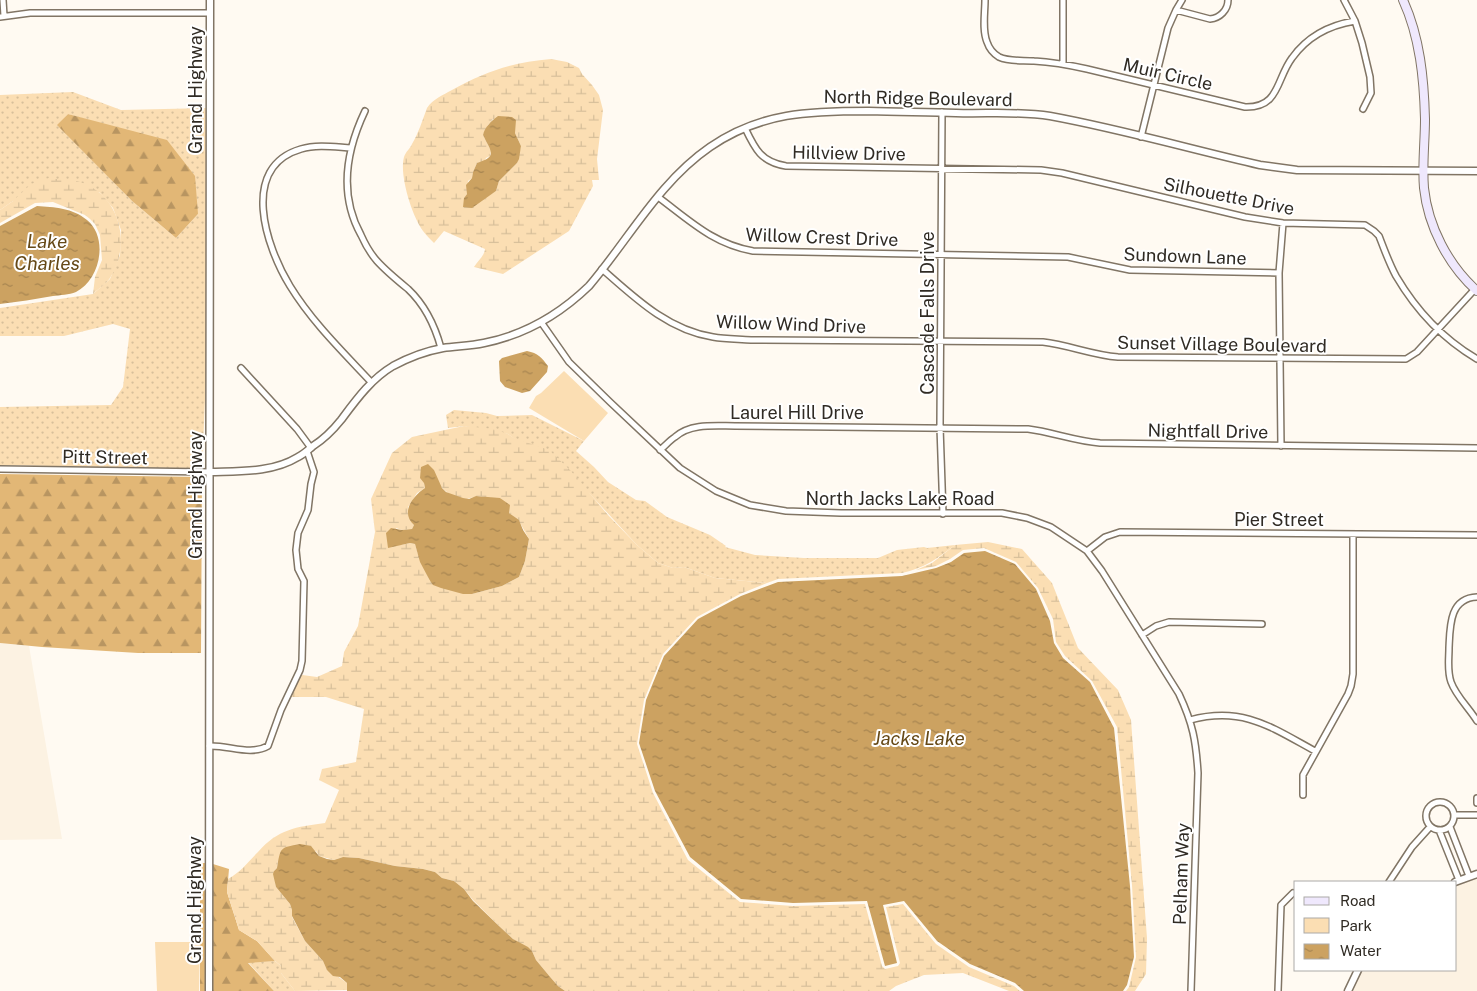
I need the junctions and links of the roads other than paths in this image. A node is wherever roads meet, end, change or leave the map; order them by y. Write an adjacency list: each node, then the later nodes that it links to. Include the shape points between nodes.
1 (3, 0): 11 (street)
2 (210, 0): 10 (street, Grand Highway)
3 (985, 0): 13 (street, Muir Circle, via 985,35 994,53 1005,59)
4 (1063, 0): 13 (street)
5 (1182, 0): 9 (street)
6 (1228, 0): 9 (street, via 1225,10 1214,19)
7 (1344, 0): 12 (street)
8 (1403, 0): 22 (main road, via 1422,67)
9 (1176, 10): 14 (street, via 1168,28)
10 (210, 14): 11 (street, via 30,13); 44 (street, Grand Highway)
11 (2, 16)
12 (1355, 21): 14 (street, Muir Circle, via 1324,30 1306,42 1286,67 1275,94 1260,105 1245,107); 15 (street, via 1370,77 1371,93)
13 (1063, 64): 14 (street, Muir Circle)
14 (1154, 85): 19 (street)
15 (1363, 109)
16 (365, 111): 20 (street)
17 (942, 112): 18 (street, North Ridge Boulevard, via 814,112 780,117); 19 (street, North Ridge Boulevard, via 1048,116); 21 (street, Cascade Falls Drive)
18 (745, 128): 21 (street, Hillview Drive, via 758,153 778,165); 24 (street, North Ridge Boulevard, via 696,158)
19 (1141, 136): 22 (street, North Ridge Boulevard, via 1260,165 1297,170)
20 (351, 148): 33 (street, via 347,189 358,230 372,255 427,314); 37 (street, via 312,147 283,158 264,186 262,204 268,235 289,286 322,328)
21 (941, 168): 25 (street, Silhouette Drive, via 1051,171); 26 (street, Cascade Falls Drive)
22 (1424, 170): 23 (street, North Ridge Boulevard); 29 (main road, via 1427,204 1436,233 1450,260)
23 (1477, 170)
24 (658, 197): 26 (street, Willow Crest Drive, via 708,234 730,246 747,250); 27 (street, North Ridge Boulevard)
25 (1283, 223): 28 (street); 31 (street, Silhouette Drive, via 1370,228 1378,236 1395,274 1412,300)
26 (941, 255): 28 (street, Sundown Lane, via 1068,256 1130,270); 32 (street, Cascade Falls Drive)
27 (602, 269): 30 (street, North Ridge Boulevard, via 580,295); 32 (street, Willow Wind Drive, via 659,316 682,328 711,337)
28 (1279, 273): 34 (street)
29 (1476, 290): 31 (street, Sunset Village Boulevard)
30 (541, 322): 33 (street, North Ridge Boulevard, via 502,338); 42 (street, North Jacks Lake Road, via 569,362)
31 (1438, 330): 34 (street, Sunset Village Boulevard, via 1406,359); 35 (street, Silhouette Drive)
32 (941, 341): 34 (street, Sunset Village Boulevard, via 1044,342 1118,357); 38 (street, Cascade Falls Drive)
33 (441, 348): 37 (street, via 394,366)
34 (1279, 359): 39 (street)
35 (1477, 359)
36 (241, 368): 41 (street, via 296,429)
37 (372, 382): 41 (street, via 332,430)
38 (940, 427): 39 (street, Nightfall Drive, via 1040,430 1100,443); 42 (street, Laurel Hill Drive, via 700,426 682,432); 45 (street, Cascade Falls Drive)
39 (1281, 446): 40 (street, Nightfall Drive)
40 (1477, 448)
41 (309, 449): 44 (street, via 270,468); 54 (street, via 314,472 308,510 298,533 296,550 298,569 304,581 300,670 268,746 251,751)
42 (660, 450): 45 (street, North Jacks Lake Road, via 693,478 716,492 750,505 804,512)
43 (0, 469): 44 (street, Pitt Street)
44 (210, 472): 54 (street, Grand Highway)
45 (943, 514): 48 (street, North Jacks Lake Road, via 1002,513 1027,518 1051,527)
46 (1353, 534): 47 (street, Pier Street); 48 (street, Pier Street, via 1120,532 1105,537); 55 (street, via 1351,686)
47 (1477, 535)
48 (1087, 551): 51 (street, North Jacks Lake Road)
49 (1477, 597): 53 (street, via 1460,604 1453,612 1449,672 1452,684)
50 (1262, 624): 51 (street, via 1168,622)
51 (1142, 635): 52 (street, North Jacks Lake Road, via 1179,694)
52 (1190, 720): 55 (street, via 1206,716 1244,717); 56 (street, North Jacks Lake Road)
53 (1477, 721)
54 (209, 746): 73 (street, Grand Highway)
55 (1315, 751): 57 (street, via 1303,775)
56 (1197, 758): 74 (street, Pelham Way)
57 (1303, 795)
58 (1477, 798): 59 (street)
59 (1477, 803)
60 (1455, 815): 61 (street); 62 (street, via 1448,803 1434,802 1426,814); 63 (street)
61 (1477, 815)
62 (1430, 826): 64 (street); 69 (street)
63 (1450, 826): 64 (street); 65 (street)
64 (1439, 830): 66 (street)
65 (1458, 847): 66 (street); 68 (street)
66 (1447, 851): 70 (street)
67 (1477, 874): 68 (street)
68 (1469, 876): 70 (street)
69 (1390, 881)
70 (1457, 881)
71 (1293, 893): 75 (street, via 1281,905)
72 (1358, 971): 76 (street)
73 (209, 991)
74 (1191, 991)
75 (1278, 991)
76 (1348, 991)

